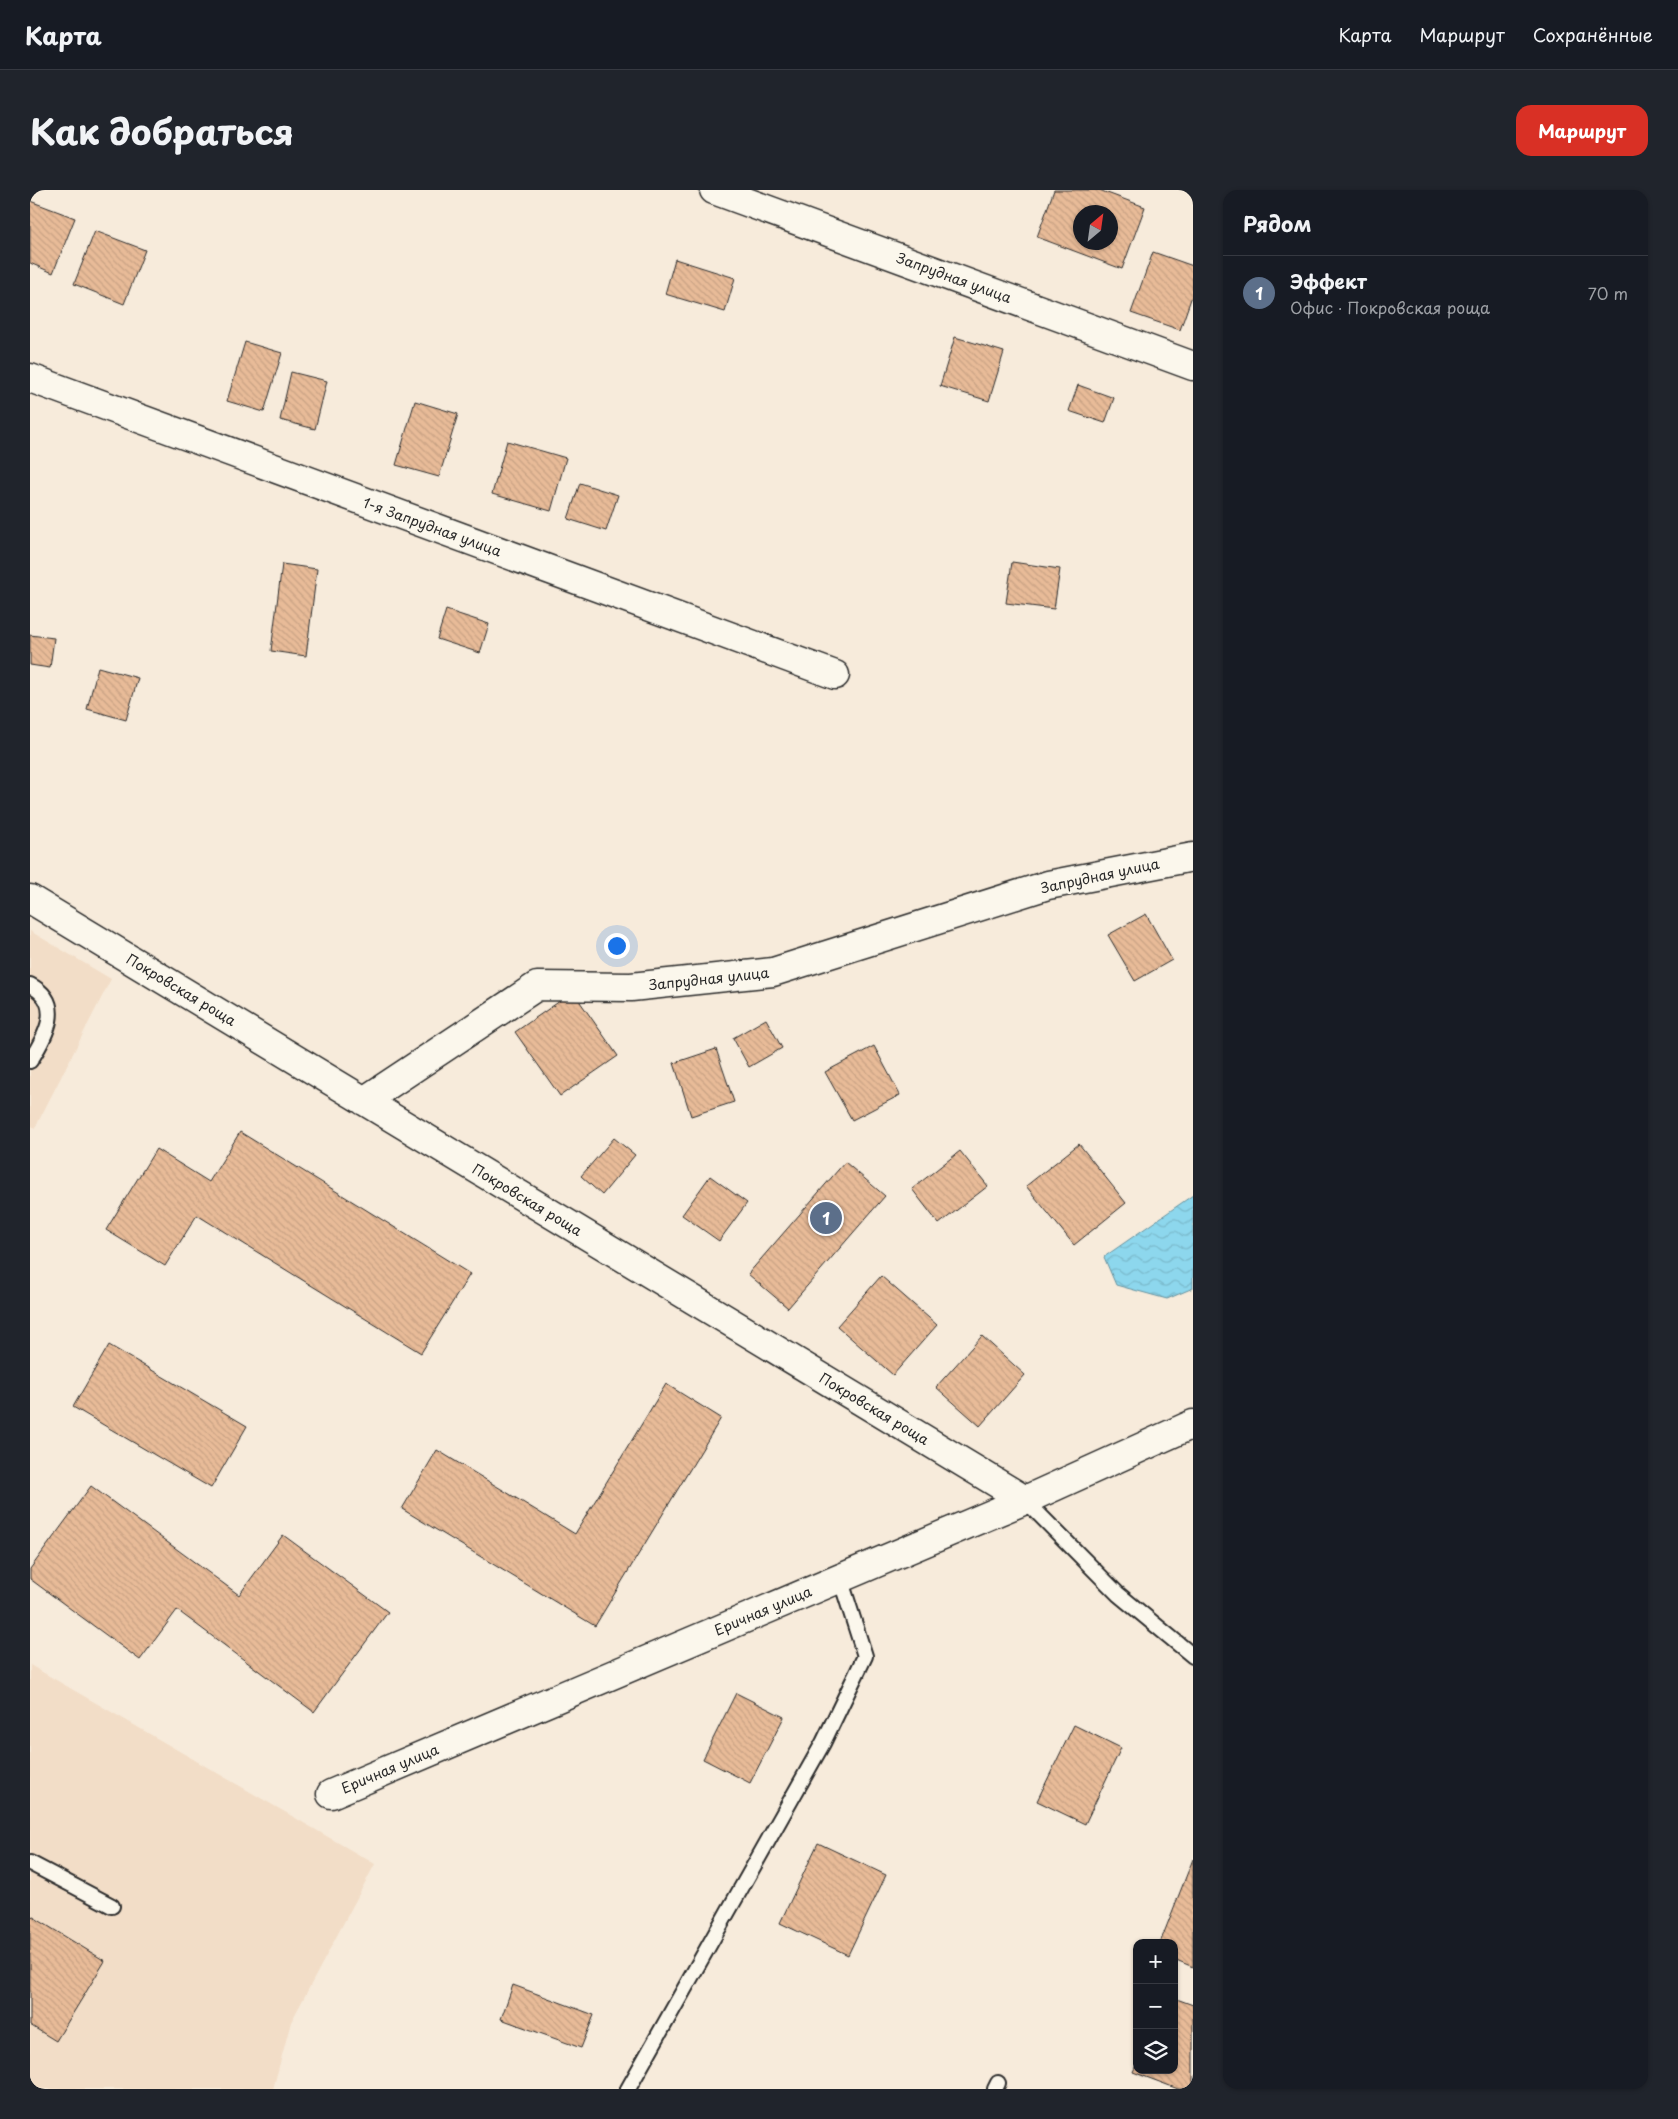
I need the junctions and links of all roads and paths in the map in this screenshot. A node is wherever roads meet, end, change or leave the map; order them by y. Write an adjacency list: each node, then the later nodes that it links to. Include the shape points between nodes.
1 (714, 190): 2 (street, Запрудная улица)
2 (1193, 366)
3 (30, 378): 4 (street, 1-я Запрудная улица)
4 (835, 675)
5 (1193, 857): 9 (street, Запрудная улица, via 1048,885 774,972 631,987 537,986)
6 (30, 899): 9 (street, Покровская роща)
7 (30, 985): 8 (lane, via 38,988 50,1005 51,1021)
8 (30, 1061)
9 (364, 1101): 11 (street, Покровская роща)
10 (1193, 1424): 11 (street, Еричная улица)
11 (1025, 1500): 12 (street, Еричная улица); 13 (lane, via 1118,1594)
12 (840, 1578): 14 (street, Еричная улица); 17 (lane, via 865,1656 823,1743)
13 (1193, 1656)
14 (331, 1794)
15 (30, 1863): 16 (lane)
16 (112, 1906)
17 (628, 2089)

